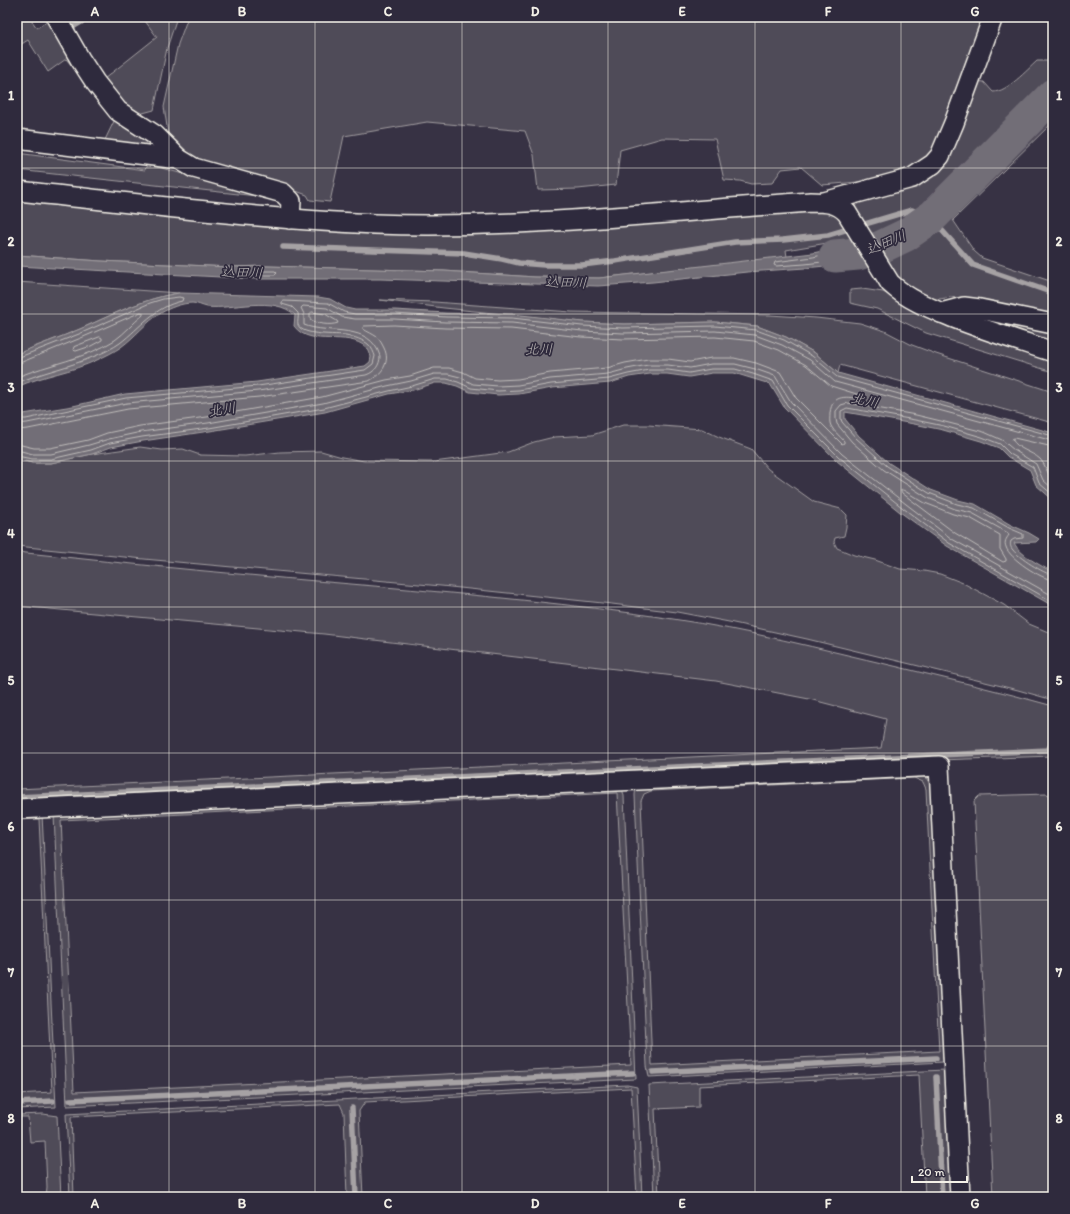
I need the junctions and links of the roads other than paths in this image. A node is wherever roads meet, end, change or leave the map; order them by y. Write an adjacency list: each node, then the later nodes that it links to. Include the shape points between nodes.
1 (56, 17): 4 (street, via 80,60 118,111 155,135)
2 (993, 17): 6 (street, via 954,123 940,156 933,164 912,178)
3 (17, 139): 4 (street)
4 (179, 159): 7 (street, via 194,168 283,193 291,201)
5 (17, 190): 7 (street)
6 (824, 202): 7 (street, via 549,221 376,224); 8 (street, via 842,207 847,213 890,283 909,298)
7 (290, 219)
8 (941, 313): 9 (street, via 964,307); 10 (street)
9 (1053, 324)
10 (1053, 352)
11 (17, 809): 12 (street, via 939,766)
12 (960, 1197)

